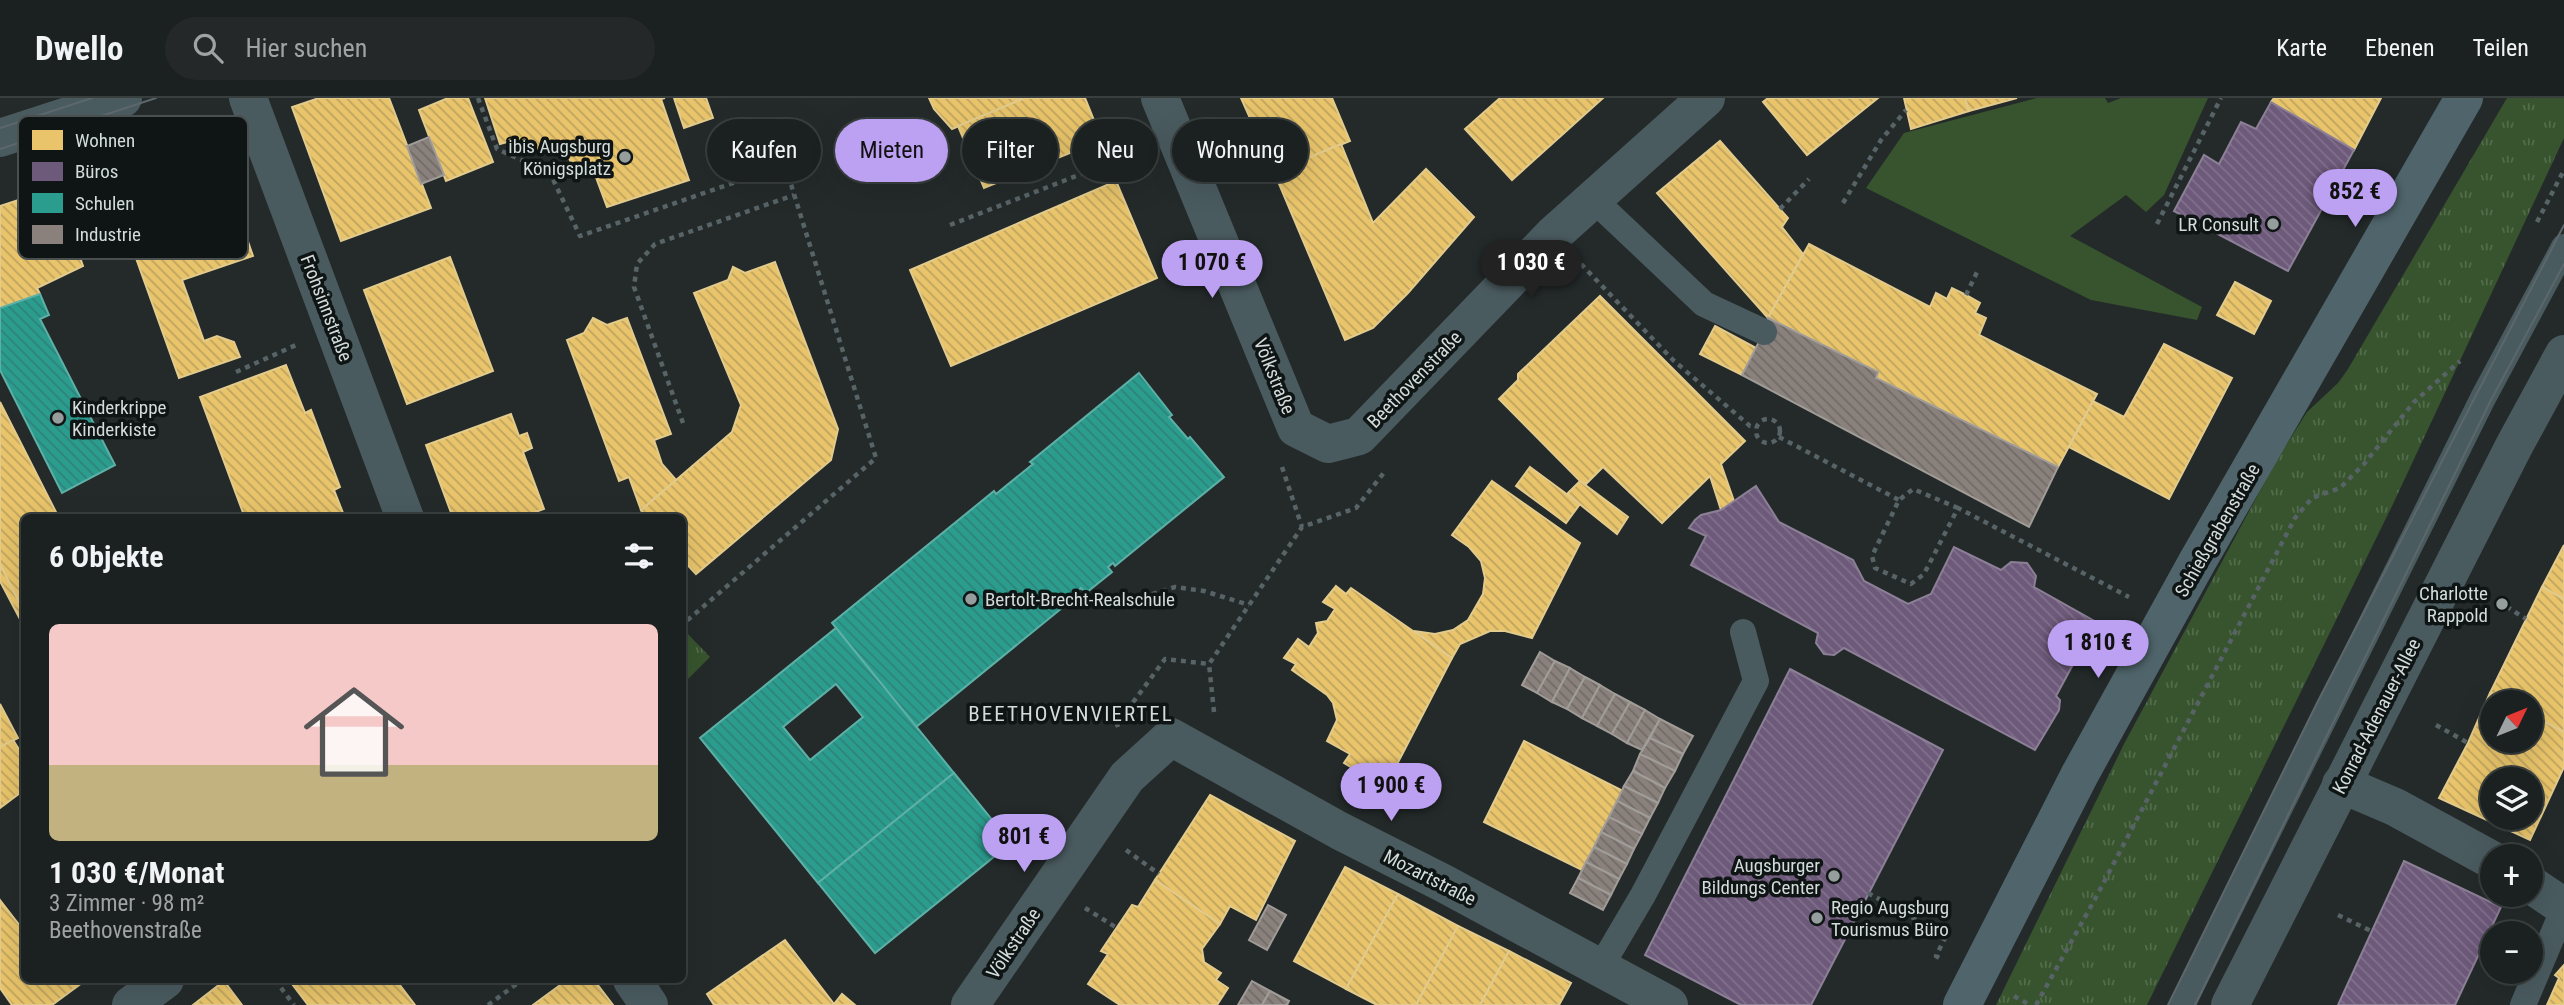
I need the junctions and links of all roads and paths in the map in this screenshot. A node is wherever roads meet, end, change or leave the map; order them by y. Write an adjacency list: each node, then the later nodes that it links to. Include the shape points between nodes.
1 (123, 98): 9 (street)
2 (248, 98): 26 (street, Frohsinnstraße)
3 (478, 98): 16 (path, via 496,149 550,173 580,236 785,165)
4 (1160, 98): 10 (street, Völkstraße)
5 (1706, 98): 17 (street, Beethovenstraße)
6 (2221, 98): 20 (path)
7 (2465, 98): 42 (main road, Schießgrabenstraße)
8 (1906, 110): 18 (path, via 1881,140)
9 (68, 116)
10 (1172, 127)
11 (18, 132): 12 (street)
12 (0, 138)
13 (1172, 139): 21 (path)
14 (1809, 179): 19 (path)
15 (1195, 182): 34 (street, Völkstraße, via 1296,428)
16 (794, 195): 31 (path, via 655,244 637,264 634,287); 44 (path, via 876,458)
17 (1592, 198): 22 (street, Beethovenstraße); 27 (lane, via 1704,303)
18 (1843, 203)
19 (1780, 209)
20 (2157, 224)
21 (950, 225)
22 (1553, 235): 32 (path, via 1674,360); 34 (street, Beethovenstraße, via 1359,436)
23 (2564, 247): 74 (lane, via 2483,398)
24 (1978, 270): 25 (path)
25 (1966, 295)
26 (334, 327): 29 (path); 38 (street, Frohsinnstraße)
27 (1764, 332)
28 (2564, 354): 52 (street, Konrad-Adenauer-Allee)
29 (236, 372)
30 (2414, 402): 73 (path, via 2340,488 2312,498 2295,519)
31 (683, 423)
32 (1756, 427): 33 (path, via 1756,435 1765,443); 33 (path, via 1764,419 1772,419 1779,424)
33 (1779, 437): 36 (path)
34 (1328, 444)
35 (1387, 467): 41 (path, via 1356,508 1302,527)
36 (1899, 500): 37 (path, via 1913,489); 37 (path, via 1872,556 1875,568 1911,584 1924,573)
37 (1958, 508): 42 (path)
38 (404, 514)
39 (1133, 600): 41 (path, via 1175,587)
40 (2498, 601): 43 (path)
41 (1249, 605): 46 (path)
42 (2167, 617): 64 (main road, Schießgrabenstraße)
43 (2526, 619)
44 (686, 621)
45 (1743, 632): 59 (lane, via 1756,681)
46 (1209, 664): 47 (path, via 1213,711); 48 (path, via 1165,659)
47 (1221, 718)
48 (1117, 724)
49 (2436, 725): 50 (path)
50 (2468, 743)
51 (1127, 777): 59 (street, Mozartstraße, via 1171,737); 70 (street, Völkstraße)
52 (2341, 784): 53 (street, via 2395,807); 75 (street, Konrad-Adenauer-Allee)
53 (2480, 853)
54 (1868, 893): 64 (path, via 1947,936 1936,956)
55 (2543, 893): 56 (street)
56 (2564, 907): 76 (lane)
57 (2338, 915): 58 (path)
58 (2371, 931)
59 (1600, 968): 71 (street, Mozartstraße)
60 (161, 983): 66 (street)
61 (277, 983): 67 (path)
62 (518, 983): 68 (path)
63 (634, 983): 69 (street)
64 (1969, 991)
65 (2020, 999): 72 (path)
66 (131, 1005)
67 (294, 1005)
68 (488, 1005)
69 (649, 1005)
70 (970, 1005)
71 (1670, 1005)
72 (2030, 1005)
73 (2036, 1005)
74 (2182, 1005)
75 (2231, 1005)
76 (2523, 1005)

